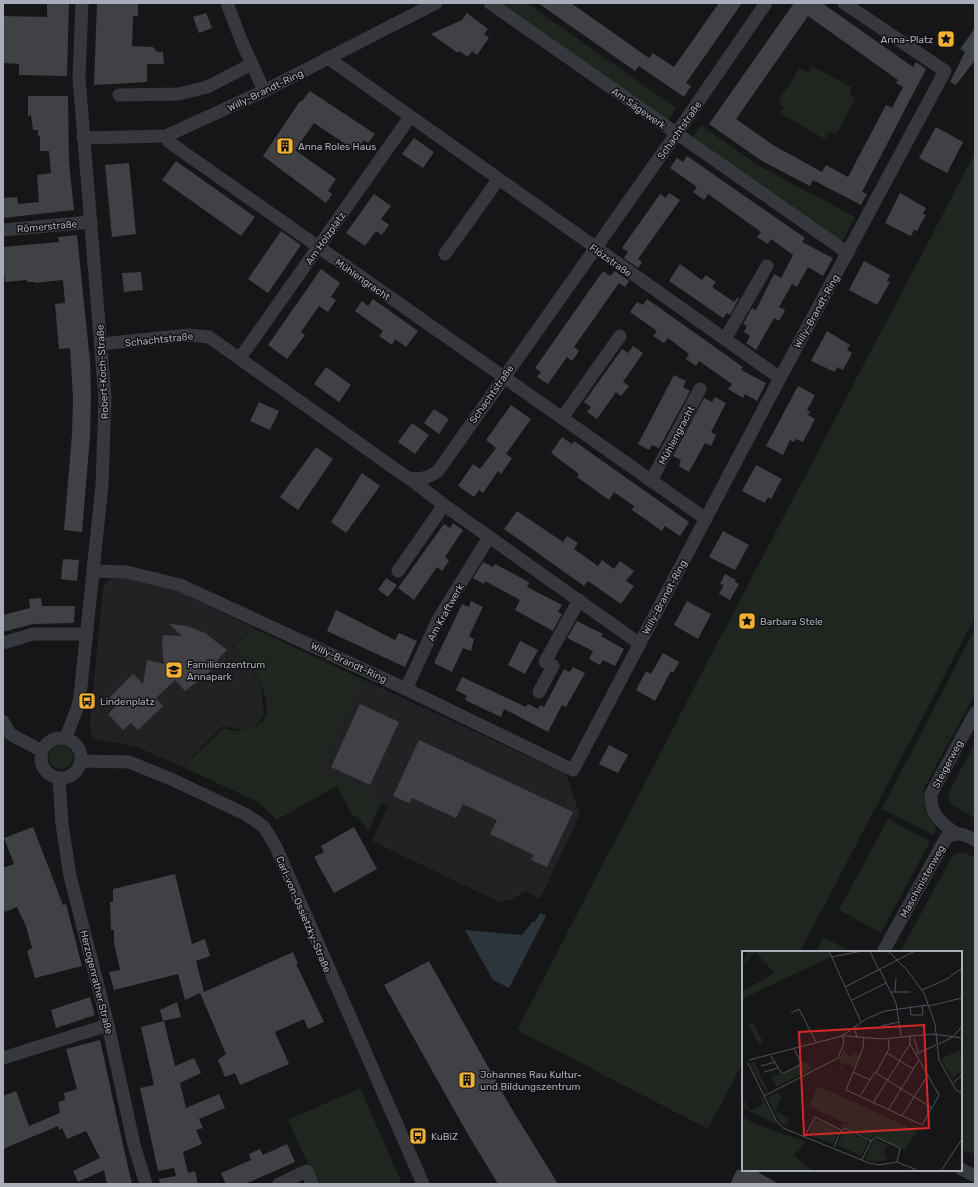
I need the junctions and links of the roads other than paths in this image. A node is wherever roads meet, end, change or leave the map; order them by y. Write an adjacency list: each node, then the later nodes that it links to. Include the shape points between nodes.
1 (82, 3): 14 (street, Robert-Koch-Straße, via 79,78)
2 (227, 3): 8 (street)
3 (436, 3): 7 (street, Willy-Brandt-Ring)
4 (490, 3): 12 (street, Am Sägewerk)
5 (766, 3): 12 (street, Schachtstraße)
6 (844, 3): 20 (street, Willy-Brandt-Ring, via 945,71)
7 (328, 58): 9 (street, Willy-Brandt-Ring); 11 (street, Flözstraße)
8 (252, 64): 9 (street); 10 (street, via 207,87 179,94)
9 (264, 92): 13 (street, Willy-Brandt-Ring)
10 (119, 95)
11 (410, 117): 15 (street, Flözstraße); 18 (street, Am Holzplatz)
12 (676, 134): 19 (street, Schachtstraße); 20 (street, Am Sägewerk)
13 (166, 136): 14 (street, Willy-Brandt-Ring); 18 (street, Mühlengracht, via 169,142)
14 (83, 138): 16 (street, Robert-Koch-Straße)
15 (498, 180): 19 (street, Flözstraße); 21 (street)
16 (91, 222): 17 (street, Römerstraße); 25 (street, Robert-Koch-Straße)
17 (3, 230)
18 (318, 247): 26 (street, Am Holzplatz); 27 (street, Mühlengracht)
19 (594, 248): 24 (street, Flözstraße); 27 (street, Schachtstraße)
20 (848, 253): 28 (street, Willy-Brandt-Ring)
21 (445, 254)
22 (767, 266): 24 (street)
23 (620, 336): 30 (street)
24 (725, 340): 28 (street, Flözstraße)
25 (101, 344): 26 (street, Schachtstraße, via 199,335 208,337); 36 (street, Robert-Koch-Straße, via 105,399 103,461)
26 (240, 358): 31 (street, Schachtstraße)
27 (503, 377): 30 (street, Mühlengracht); 31 (street, Schachtstraße, via 438,471 429,478)
28 (780, 378): 34 (street, Willy-Brandt-Ring)
29 (700, 389): 32 (street, Mühlengracht)
30 (562, 418): 32 (street, Mühlengracht)
31 (408, 478): 33 (street)
32 (652, 481): 34 (street, Mühlengracht)
33 (444, 505): 35 (street); 37 (street)
34 (706, 519): 41 (street, Willy-Brandt-Ring)
35 (489, 537): 38 (street); 42 (street, Am Kraftwerk, via 438,620)
36 (93, 571): 39 (street, Robert-Koch-Straße); 42 (street, Willy-Brandt-Ring, via 127,572 180,584)
37 (398, 571)
38 (579, 600): 41 (street); 43 (street, via 545,662 553,666)
39 (86, 634): 40 (street, via 33,634); 46 (street, Robert-Koch-Straße, via 78,706)
40 (3, 643)
41 (640, 644): 42 (street, Willy-Brandt-Ring, via 573,770)
42 (406, 689)
43 (539, 692)
44 (975, 713): 50 (street, Steigerweg, via 931,794 931,805 935,815)
45 (3, 721): 47 (street, via 10,734)
46 (66, 737): 47 (street, via 47,742); 48 (street, via 75,742)
47 (42, 750): 49 (street, via 41,760 44,769 50,775)
48 (82, 760): 49 (street, via 78,770 69,776); 60 (street, Carl-von-Ossietzky-Straße, via 129,762 228,804 264,827 276,847)
49 (59, 778): 53 (street, Herzogenrather Straße, via 62,824 70,876)
50 (954, 833): 51 (street, via 965,834); 52 (street, Maschinistenweg, via 946,838 940,848)
51 (975, 840)
52 (884, 951)
53 (108, 1025): 54 (street); 57 (street, Herzogenrather Straße, via 134,1145)
54 (3, 1058)
55 (962, 1170): 56 (street)
56 (975, 1176)
57 (146, 1184)
58 (279, 1184): 59 (street, via 307,1171)
59 (312, 1184)
60 (423, 1184)

